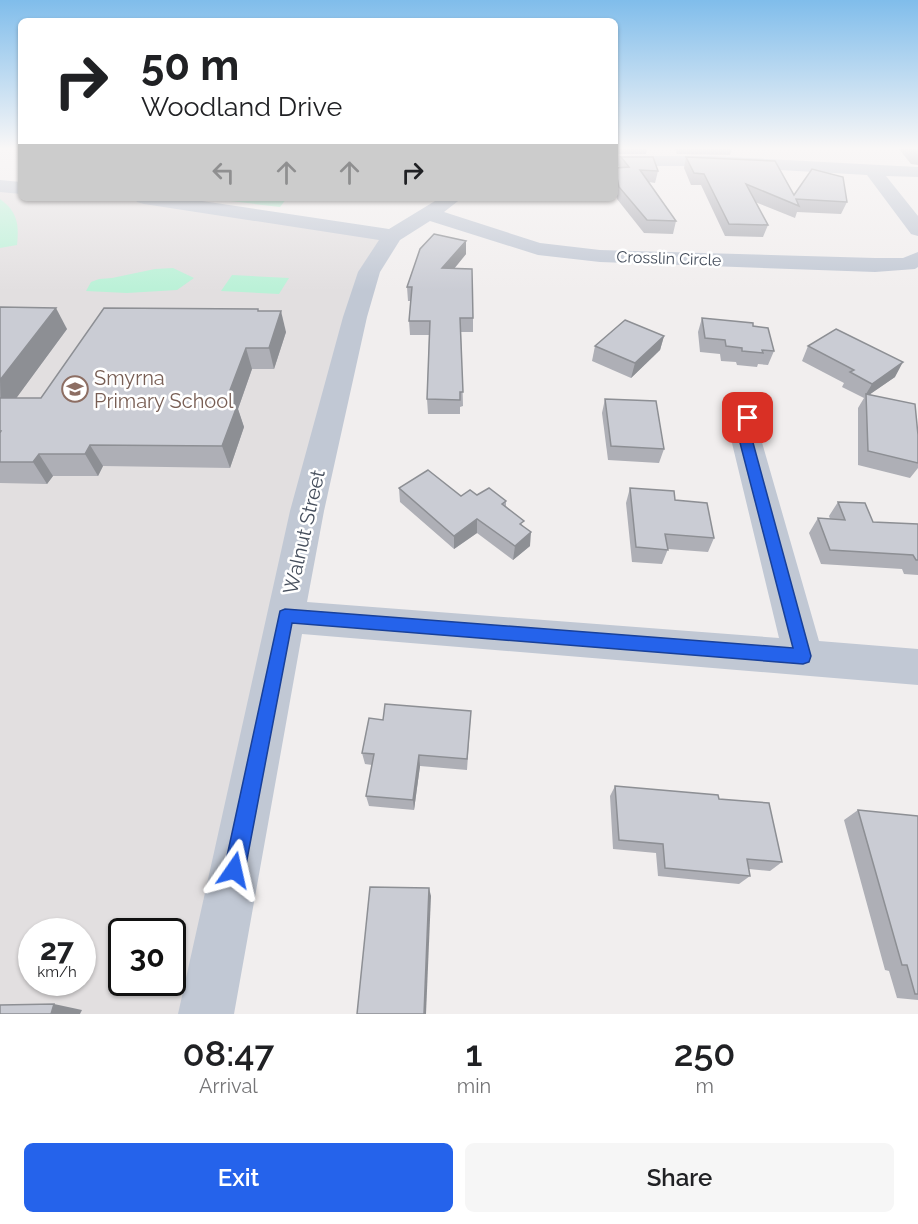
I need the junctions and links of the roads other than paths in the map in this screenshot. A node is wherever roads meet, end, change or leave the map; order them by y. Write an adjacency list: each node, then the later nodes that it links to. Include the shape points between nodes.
1 (893, 196): 4 (street)
2 (164, 201): 5 (street)
3 (439, 206): 5 (street, Walnut Street); 6 (street, Crosslin Circle, via 538,249 600,256 875,265 907,264)
4 (918, 230)
5 (392, 236): 8 (street, Walnut Street, via 369,272 355,317)
6 (918, 259)
7 (748, 418): 9 (street, via 746,439)
8 (285, 616): 9 (street); 11 (street, Walnut Street)
9 (803, 656): 10 (street)
10 (918, 667)
11 (207, 1014)

